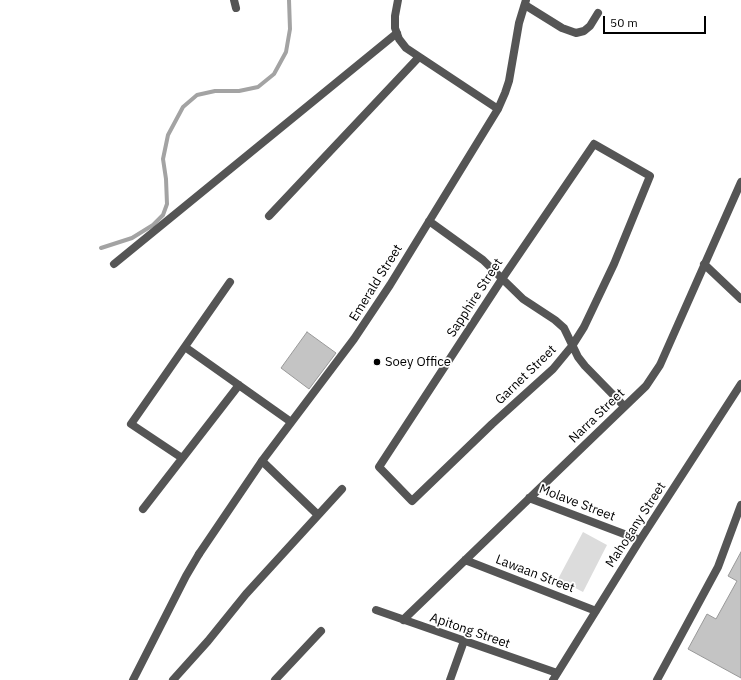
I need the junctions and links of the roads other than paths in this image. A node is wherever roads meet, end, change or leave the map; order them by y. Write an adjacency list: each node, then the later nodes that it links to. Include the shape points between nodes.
1 (398, 0): 4 (street, via 395,16)
2 (525, 2): 3 (street, via 562,28 576,33 590,26); 6 (street, Emerald Street, via 509,81)
3 (598, 13)
4 (397, 33): 5 (street, via 406,48); 11 (street)
5 (419, 57): 6 (street); 9 (street)
6 (498, 109): 10 (street, Emerald Street)
7 (594, 144): 13 (street, Sapphire Street); 16 (street, Garnet Street, via 650,176 614,264 584,327)
8 (741, 183): 12 (street, Narra Street)
9 (269, 216)
10 (429, 221): 13 (street, via 483,260); 21 (street, Emerald Street, via 354,339)
11 (114, 264)
12 (704, 264): 15 (street); 20 (street, Narra Street, via 660,365 646,386)
13 (502, 279): 16 (street, via 522,299 556,320 564,328); 26 (street, Sapphire Street, via 379,468)
14 (230, 282): 17 (street)
15 (741, 299)
16 (572, 346): 20 (street, via 585,366); 26 (street, Garnet Street, via 553,369)
17 (185, 347): 19 (street); 22 (street, via 131,424)
18 (741, 384): 30 (street, Mahogany Street)
19 (239, 385): 21 (street); 22 (street)
20 (624, 406): 25 (street, Narra Street)
21 (291, 422): 23 (street, Emerald Street)
22 (182, 458): 28 (street)
23 (262, 461): 29 (street); 38 (street, Emerald Street, via 198,554)
24 (342, 489): 29 (street)
25 (529, 498): 30 (street, Molave Street); 31 (street, Narra Street)
26 (412, 501)
27 (741, 505): 42 (street, via 718,567)
28 (143, 508)
29 (318, 516): 39 (street, via 246,594)
30 (640, 540): 33 (street, Mahogany Street)
31 (465, 560): 33 (street, Lawaan Street); 34 (street, Narra Street)
32 (376, 610): 34 (street, Apitong Street)
33 (596, 611): 37 (street, Mahogany Street)
34 (403, 620): 36 (street, Apitong Street)
35 (321, 631): 40 (street)
36 (464, 641): 37 (street, Apitong Street); 41 (street)
37 (555, 677)
38 (133, 680)
39 (173, 680)
40 (275, 680)
41 (450, 680)
42 (657, 680)

